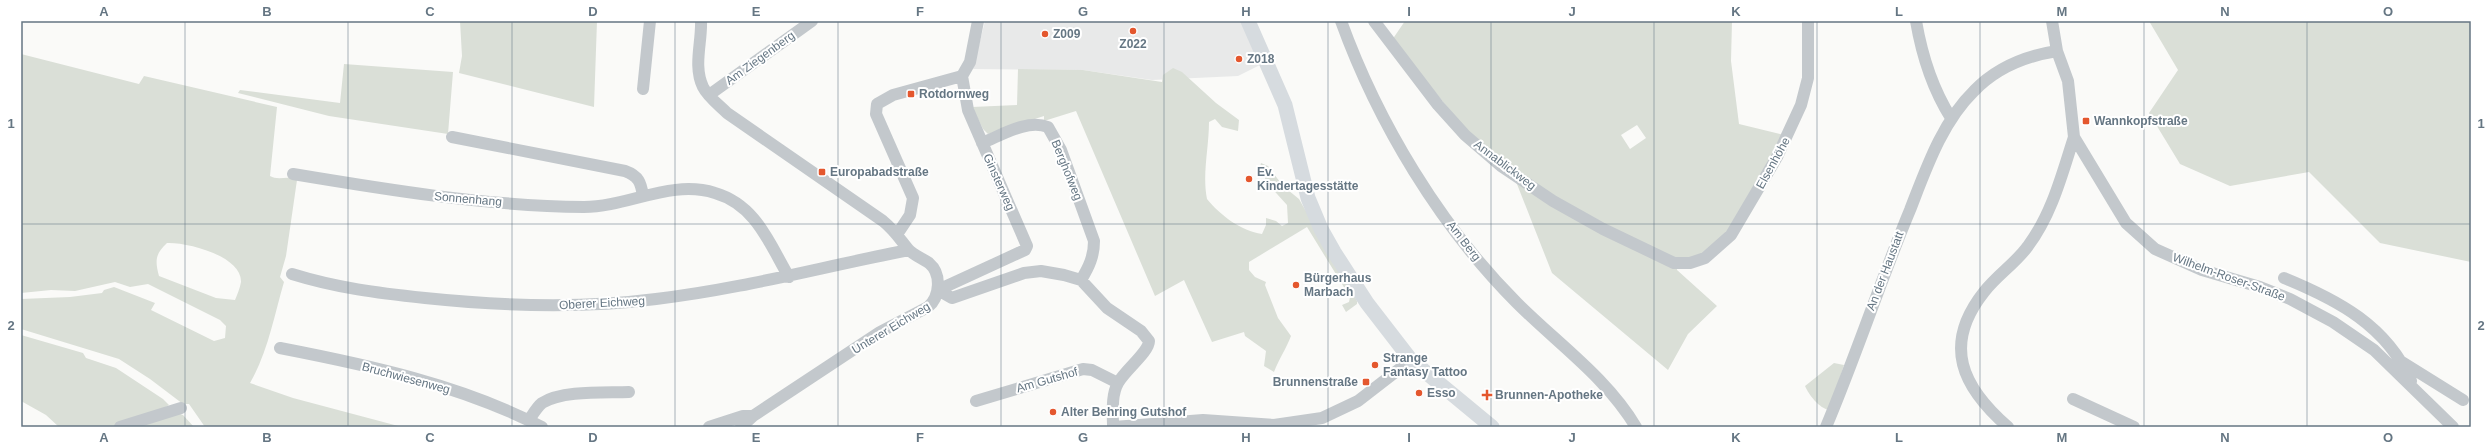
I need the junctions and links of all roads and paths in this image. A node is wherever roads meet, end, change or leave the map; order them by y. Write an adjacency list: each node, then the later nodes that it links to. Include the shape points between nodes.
1 (650, 21): 13 (street)
2 (701, 21): 14 (street, via 700,68 703,86)
3 (812, 21): 14 (street, Am Ziegenberg)
4 (978, 21): 12 (street, via 970,62)
5 (1248, 21): 31 (main road, via 1285,105 1308,198 1321,230 1367,303)
6 (1341, 21): 49 (street, Am Berg, via 1361,73 1426,193 1489,273 1591,370 1627,412)
7 (1374, 21): 23 (street, Annablickweg, via 1443,110 1465,135 1501,166 1553,201)
8 (1808, 21): 23 (street, Elsenhöhe, via 1808,78 1801,105 1783,145 1731,235 1705,258)
9 (1916, 21): 15 (street, via 1926,64 1938,99)
10 (2052, 21): 11 (street)
11 (2057, 51): 15 (street, An der Haustatt, via 2032,55 1998,71 1974,90); 17 (street, via 2068,81)
12 (962, 76): 18 (street, Ginsterweg, via 968,110); 21 (street, via 893,95 878,104 876,114 913,198 910,215)
13 (643, 89)
14 (709, 95): 21 (street, via 727,113 855,199)
15 (1951, 118): 50 (street, An der Haustatt, via 1894,248)
16 (452, 137): 20 (street, via 625,171 637,177)
17 (2074, 137): 30 (street, Wilhelm-Roser-Straße, via 2126,223 2155,249 2202,270 2260,287 2290,299 2333,322); 51 (street, via 2059,183 2035,236 1975,304 1962,337 1961,357 1969,384 1990,411)
18 (982, 143): 27 (street, Berghofweg, via 1038,123 1048,127 1061,150 1094,241 1094,252); 28 (street, Ginsterweg, via 1025,242 1026,250)
19 (293, 174): 20 (street, Sonnenhang, via 465,200 584,207 608,206)
20 (644, 196): 25 (street, Sonnenhang, via 659,192 698,190 715,193 737,202 758,222)
21 (898, 233): 22 (street)
22 (909, 250): 25 (street, Oberer Eichweg); 28 (street, Unterer Eichweg, via 930,264 938,278)
23 (1674, 263)
24 (292, 274): 25 (street, Oberer Eichweg, via 343,288 377,293 461,302 550,305 655,300)
25 (789, 276)
26 (2284, 278): 32 (street, Wilhelm-Roser-Straße, via 2309,288 2357,314 2391,346)
27 (1081, 280): 28 (street, via 1041,271 1008,277 952,298); 33 (street, via 1107,308 1141,331 1149,342 1147,350 1129,366)
28 (938, 290): 40 (street, Unterer Eichweg, via 933,303 928,307 880,332)
29 (280, 348): 41 (street, Bruchwiesenweg, via 331,358 458,392)
30 (2378, 355): 32 (street, Wilhelm-Roser-Straße); 34 (street, Wilhelm-Roser-Straße)
31 (1411, 360): 42 (street, via 1358,401); 48 (main road)
32 (2400, 361): 34 (street, Wilhelm-Roser-Straße); 37 (street, Wilhelm-Roser-Straße)
33 (1118, 383): 38 (street, Am Gutshof, via 1092,370 1083,369); 47 (street, via 1114,401)
34 (2414, 390): 53 (street, Wilhelm-Roser-Straße)
35 (629, 392): 41 (street, via 578,394 554,398 541,404)
36 (2073, 399): 52 (street)
37 (2463, 400)
38 (976, 401)
39 (181, 408): 43 (street)
40 (753, 416): 45 (street, Unterer Eichweg, via 743,416); 46 (street, Unterer Eichweg)
41 (529, 420): 44 (street, Bruchwiesenweg)
42 (1323, 423): 47 (street, via 1274,425 1203,420)
43 (120, 427)
44 (542, 427)
45 (709, 427)
46 (742, 427)
47 (1114, 427)
48 (1492, 427)
49 (1636, 427)
50 (1826, 427)
51 (2008, 427)
52 (2134, 427)
53 (2453, 427)

